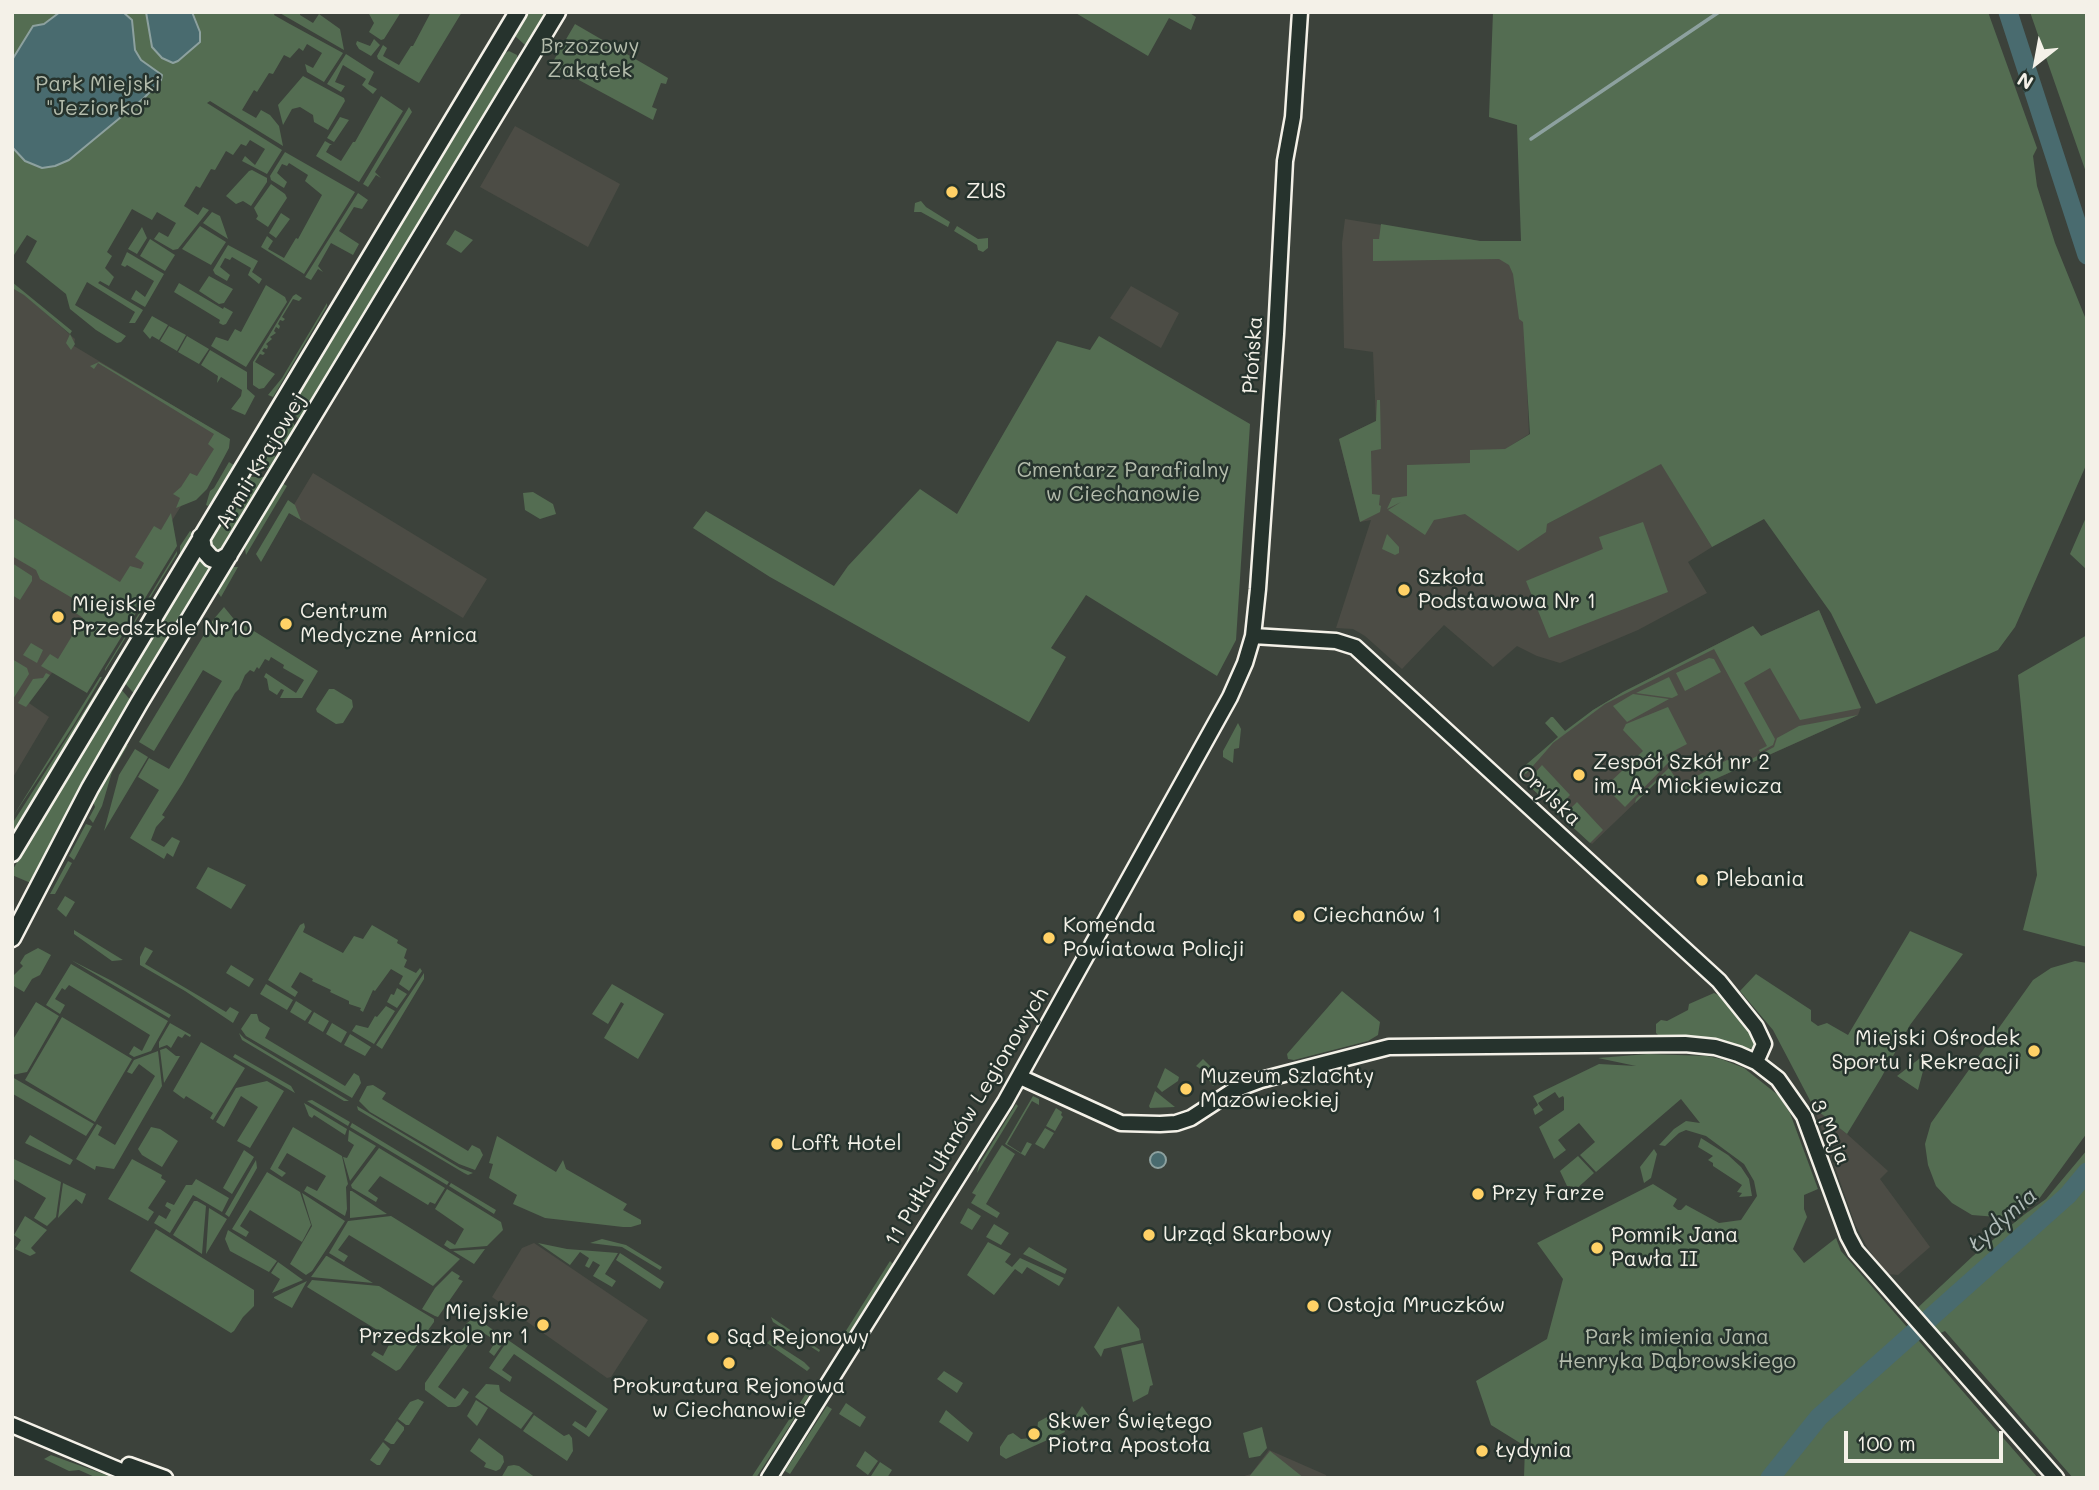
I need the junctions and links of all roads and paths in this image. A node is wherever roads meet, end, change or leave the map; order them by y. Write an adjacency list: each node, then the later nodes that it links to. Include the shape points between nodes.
1 (518, 12): 4 (main road, Armii Krajowej)
2 (557, 12): 5 (main road, Armii Krajowej)
3 (1300, 12): 6 (street, Płońska)
4 (201, 537): 5 (main road, via 211,558 219,561); 8 (main road, Armii Krajowej)
5 (229, 555): 9 (main road, Armii Krajowej, via 90,788)
6 (1253, 636): 7 (street, Płońska); 10 (street, Orylska, via 1355,646 1719,981 1764,1044)
7 (1230, 697): 11 (street, 11 Pułku Ułanów Legionowych)
8 (12, 853)
9 (12, 939)
10 (1756, 1062): 11 (street, 3 Maja, via 1715,1047 1685,1044 1389,1047 1234,1090 1206,1110 1176,1123 1121,1123); 17 (street, 3 Maja, via 1778,1079 1804,1116 1856,1251)
11 (1020, 1077): 16 (street, 11 Pułku Ułanów Legionowych)
12 (12, 1425): 13 (street)
13 (90, 1457): 14 (street); 15 (street)
14 (138, 1478)
15 (165, 1478)
16 (769, 1478)
17 (2056, 1478)

